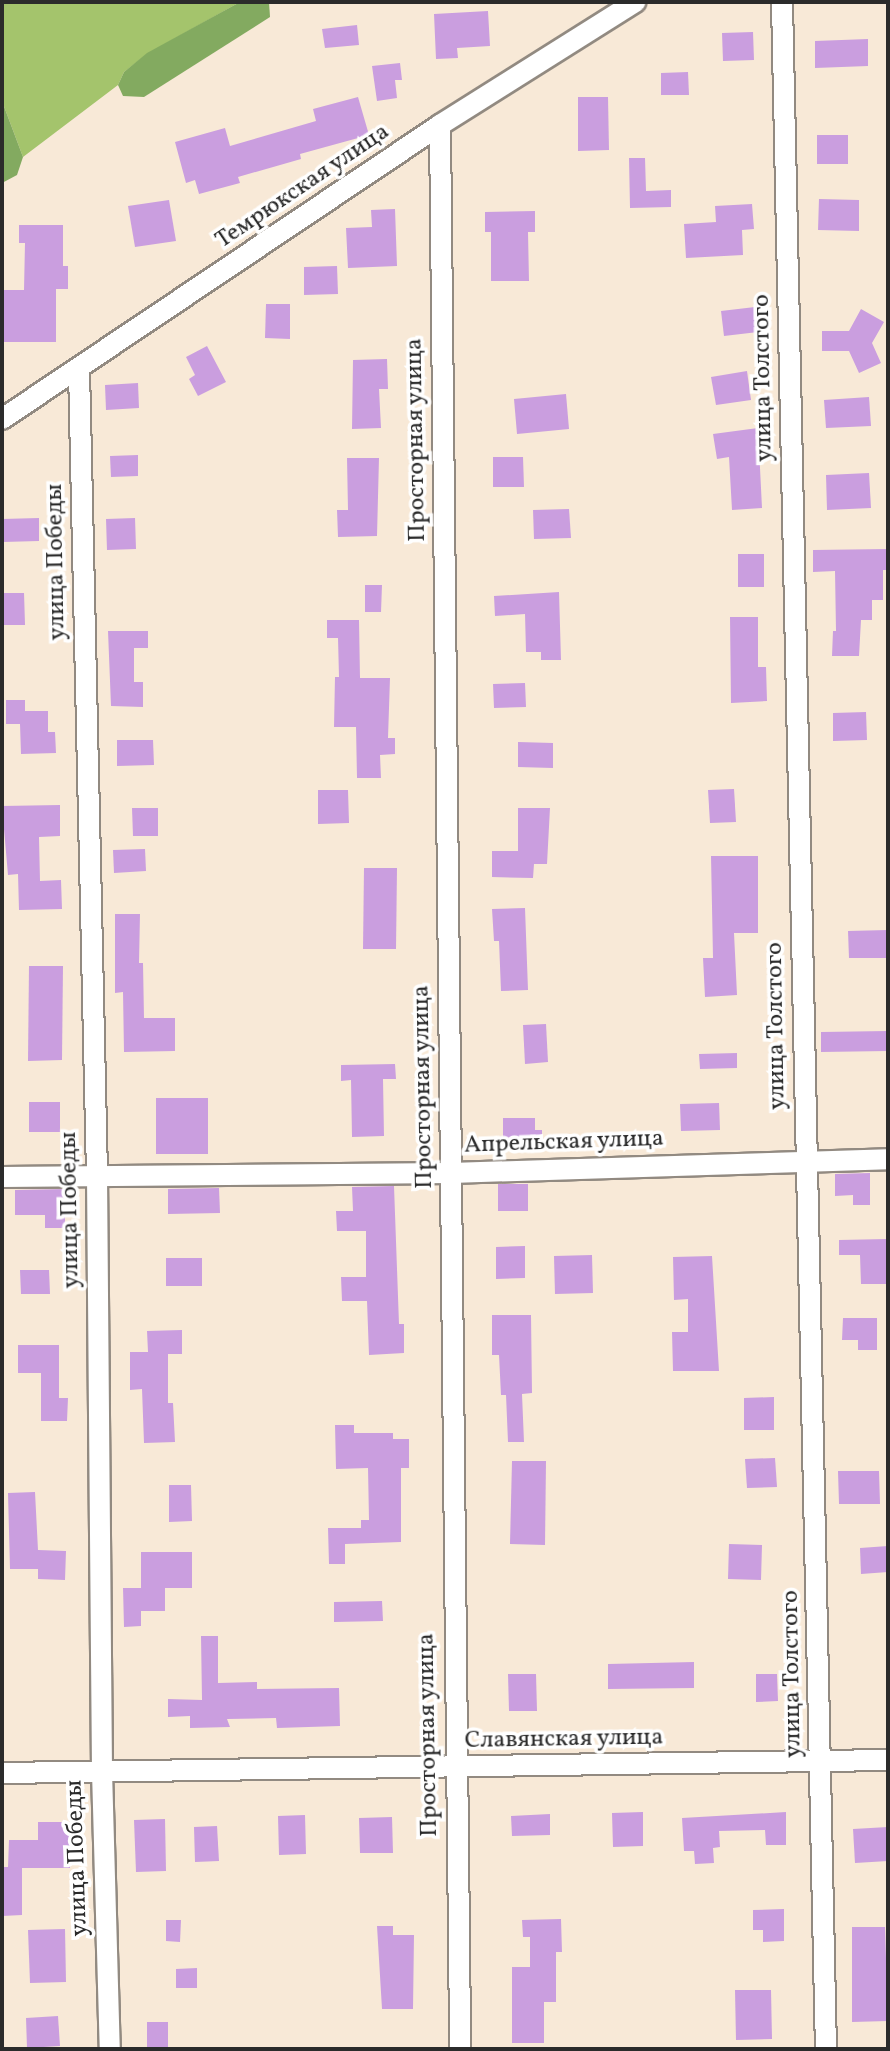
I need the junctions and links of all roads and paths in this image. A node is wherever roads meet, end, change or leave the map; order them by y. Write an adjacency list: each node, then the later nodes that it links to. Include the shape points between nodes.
1 (635, 2): 3 (street, Темрюкская улица)
2 (782, 2): 7 (street, улица Толстого)
3 (440, 125): 4 (street, Темрюкская улица); 8 (street, Просторная улица)
4 (79, 369): 5 (street, Темрюкская улица); 9 (street, улица Победы)
5 (2, 419)
6 (888, 1159): 7 (street, Апрельская улица)
7 (806, 1161): 8 (street, Апрельская улица); 12 (street, улица Толстого)
8 (451, 1173): 9 (street, Апрельская улица); 13 (street, Просторная улица)
9 (97, 1175): 10 (street, Апрельская улица); 14 (street, улица Победы)
10 (2, 1177)
11 (888, 1760): 12 (street, Славянская улица)
12 (821, 1761): 13 (street, Славянская улица); 18 (street, улица Толстого)
13 (455, 1768): 14 (street, Славянская улица); 17 (street, Просторная улица)
14 (102, 1771): 15 (street, Славянская улица); 16 (street, улица Победы)
15 (2, 1773)
16 (110, 2049)
17 (460, 2049)
18 (826, 2049)

